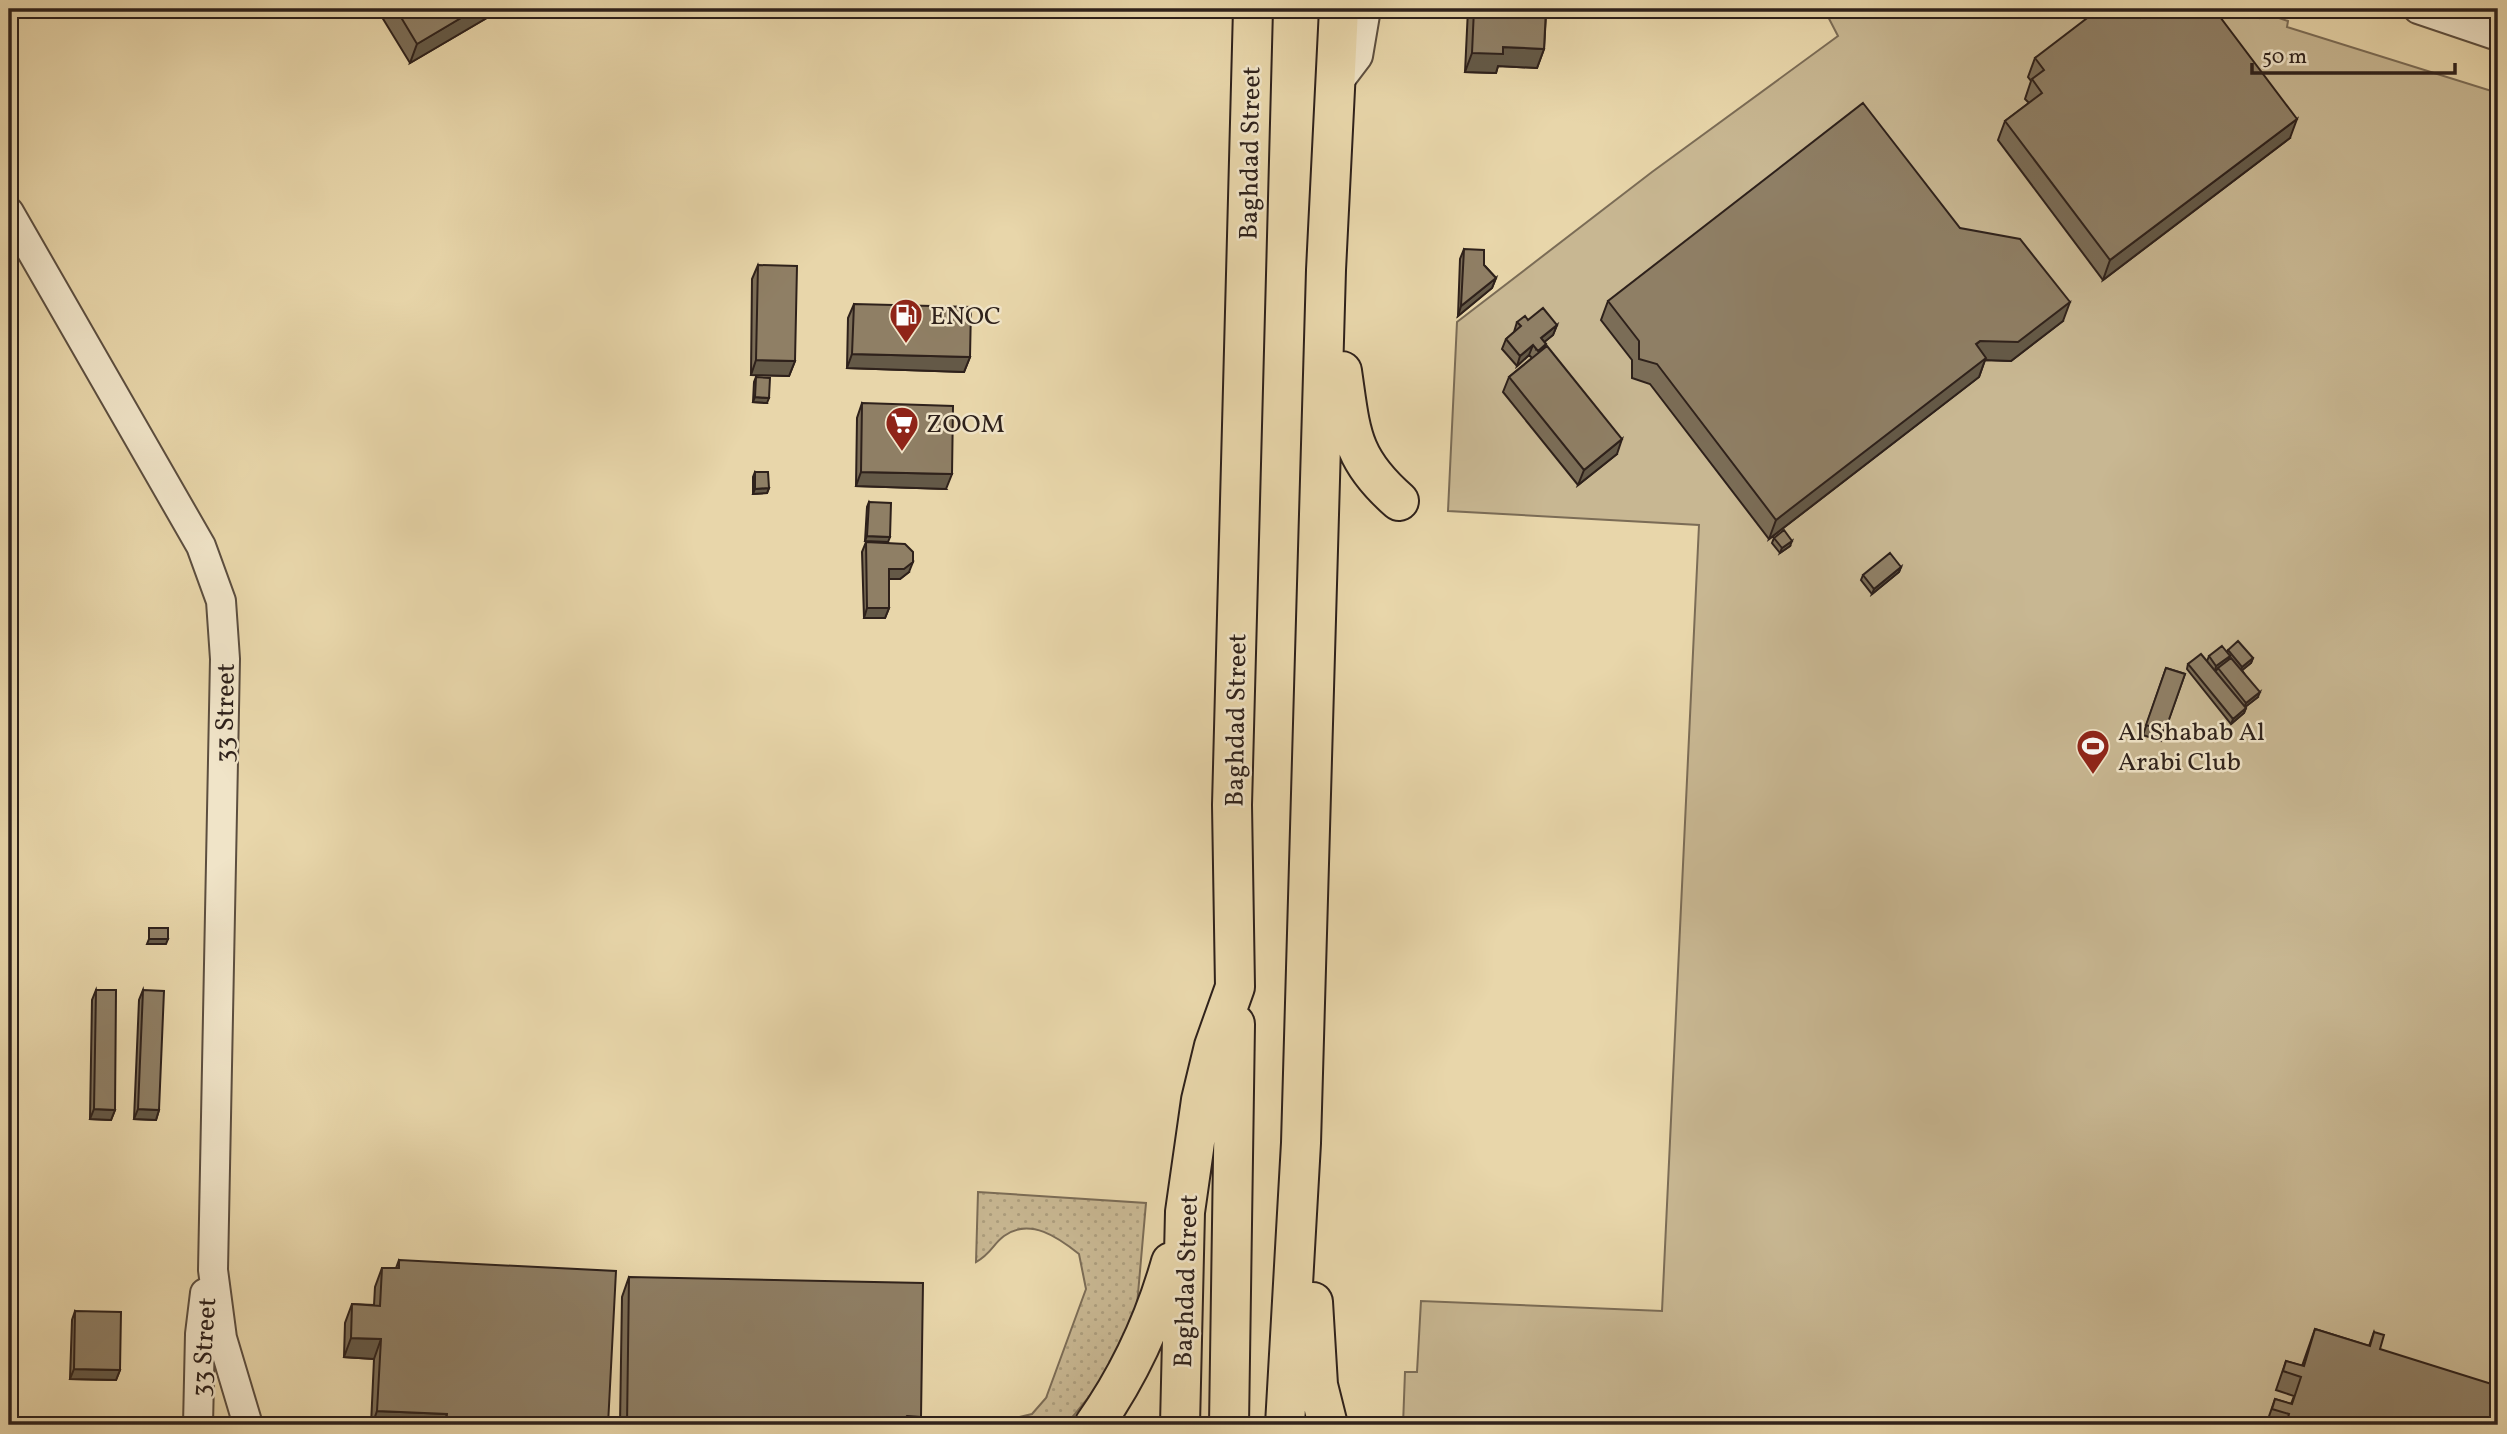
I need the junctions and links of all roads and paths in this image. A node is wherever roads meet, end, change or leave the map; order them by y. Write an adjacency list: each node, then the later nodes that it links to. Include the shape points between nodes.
1 (1253, 9): 10 (main road, Baghdad Street, via 1232,805)
2 (1339, 9): 6 (main road)
3 (1366, 9): 6 (street, via 1358,56)
4 (2418, 9): 5 (street)
5 (2498, 36)
6 (1336, 85): 8 (main road)
7 (9, 212): 13 (street, 33 Street, via 201,546 221,601 225,659)
8 (1326, 270): 9 (main road, via 1355,446 1373,478); 11 (main road)
9 (1399, 501)
10 (1236, 987): 12 (main road, Baghdad Street, via 1214,1046 1201,1100); 18 (main road)
11 (1301, 1143): 19 (main road); 20 (main road, via 1318,1385)
12 (1185, 1212): 16 (main road, via 1142,1347); 17 (main road, Baghdad Street)
13 (213, 1270): 14 (street, 33 Street, via 202,1312); 15 (street, 33 Street, via 222,1338)
14 (198, 1425)
15 (248, 1425)
16 (1094, 1425)
17 (1180, 1425)
18 (1229, 1425)
19 (1285, 1425)
20 (1328, 1425)

